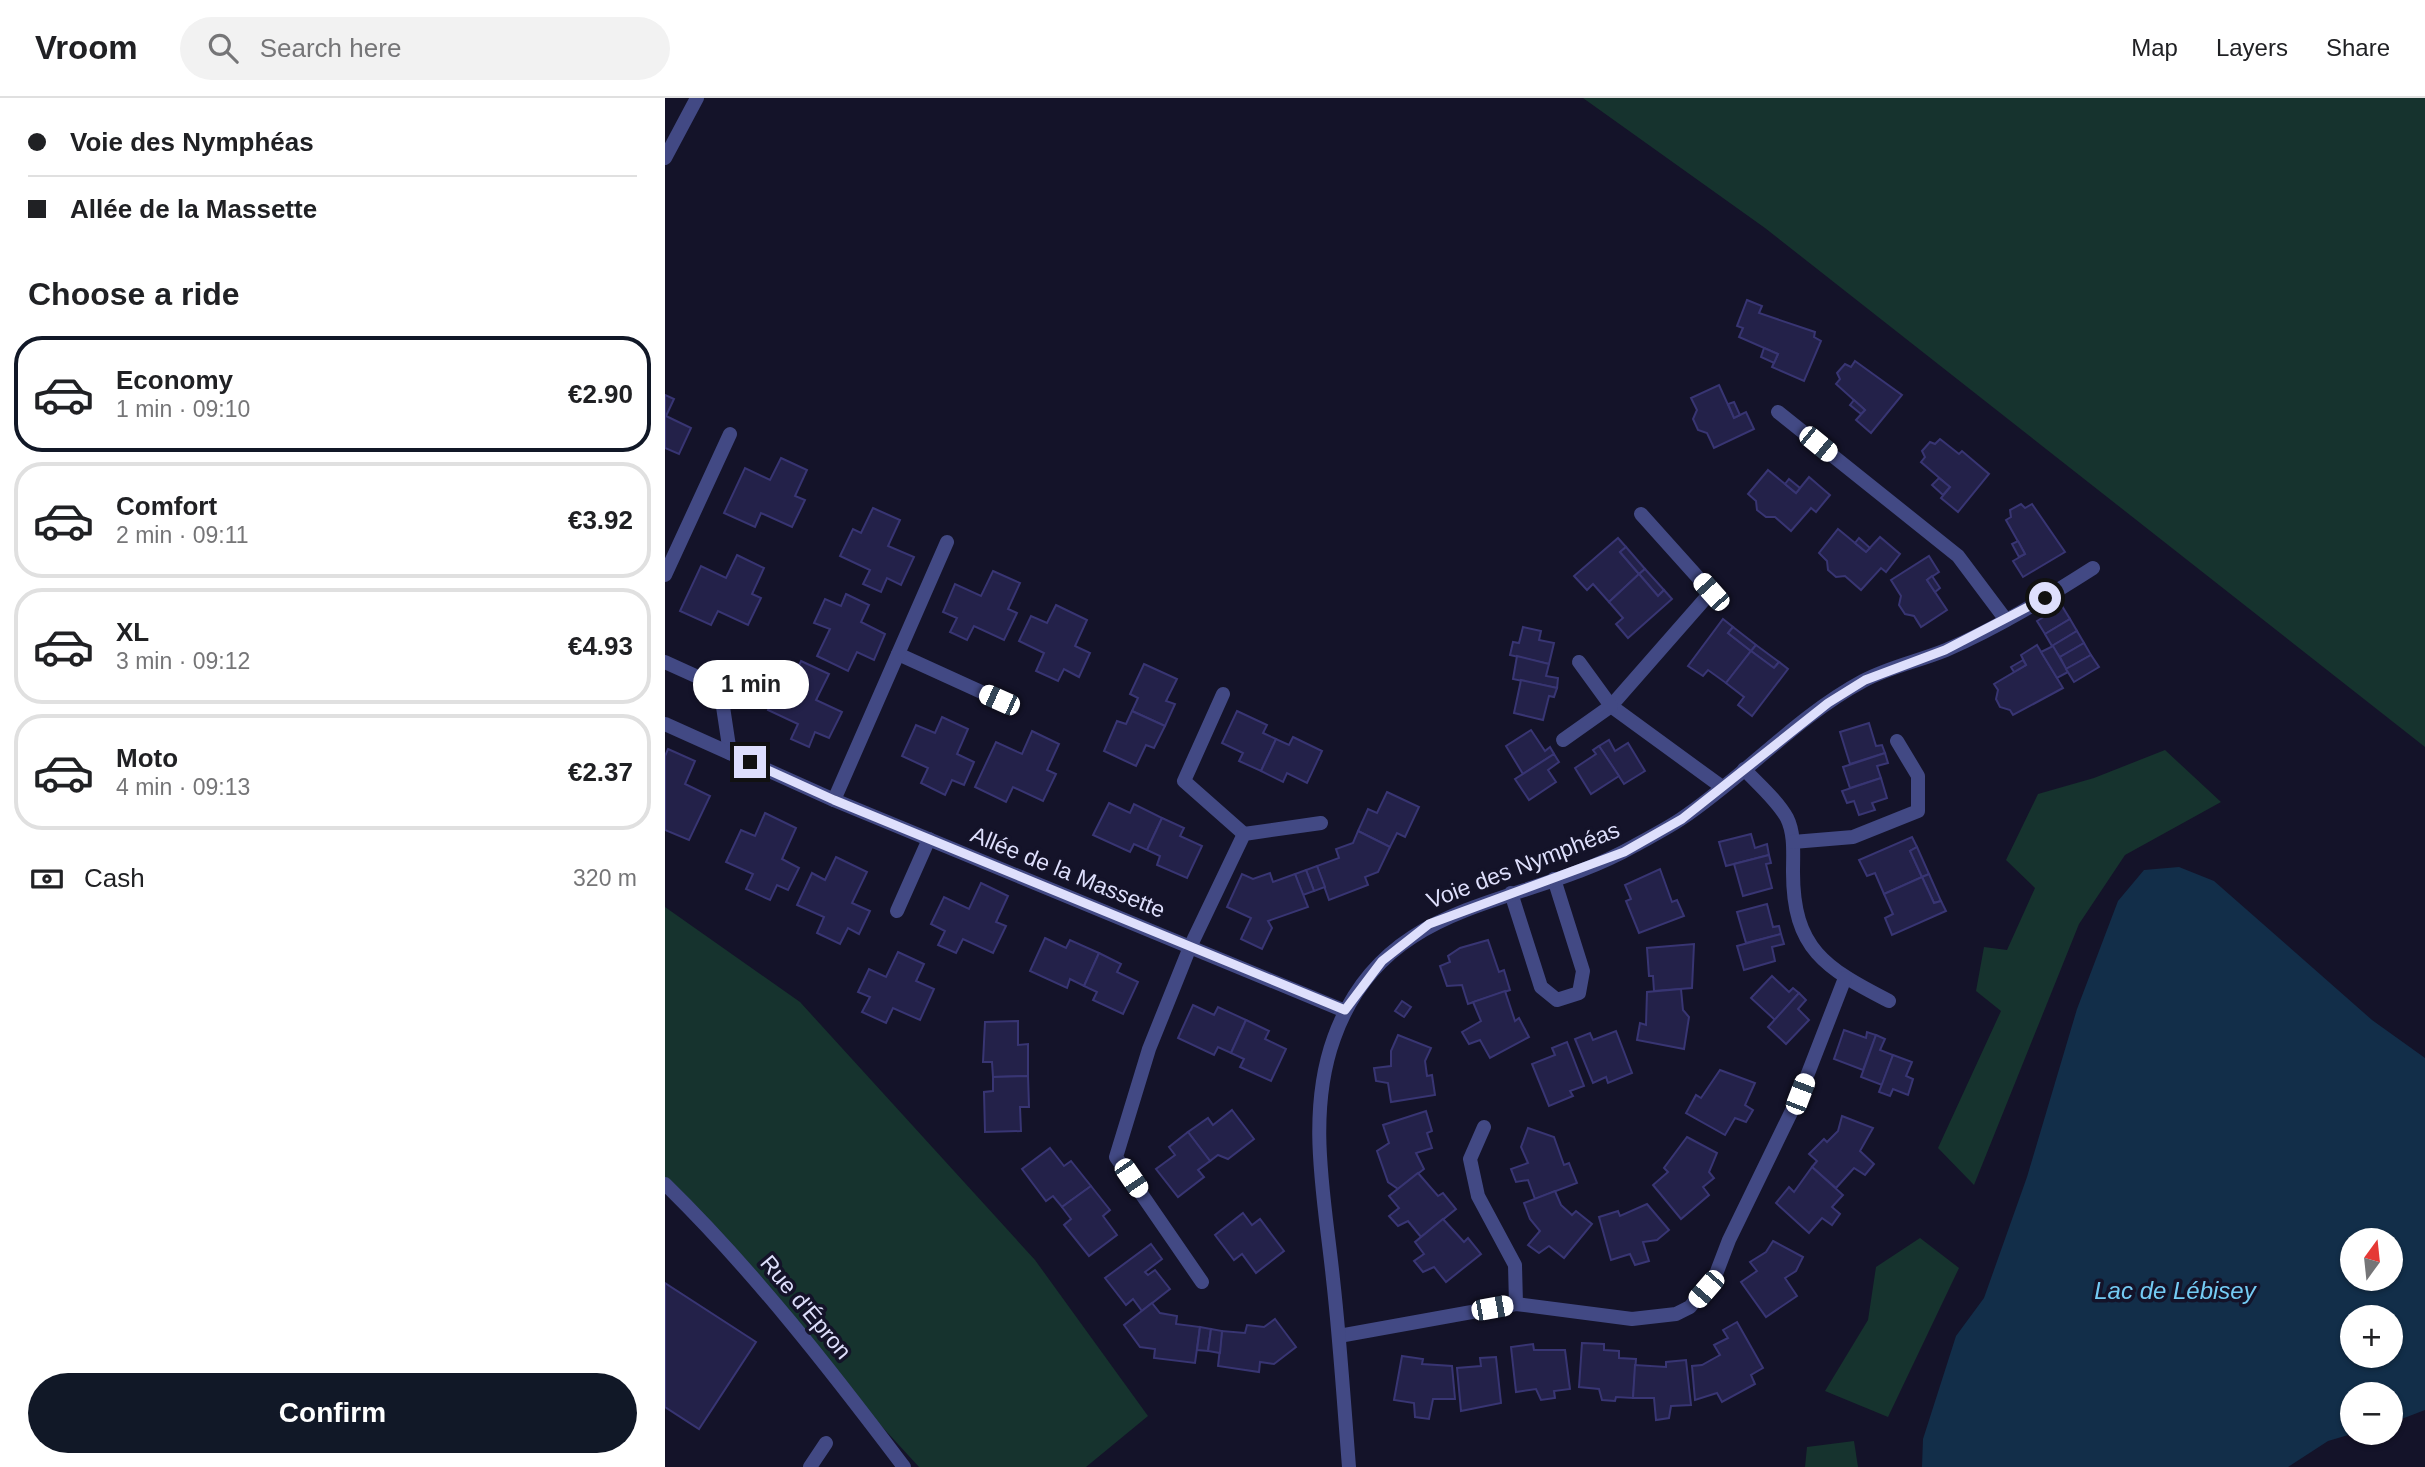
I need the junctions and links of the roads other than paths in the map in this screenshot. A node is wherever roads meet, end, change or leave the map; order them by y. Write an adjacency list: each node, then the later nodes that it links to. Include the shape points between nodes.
1 (697, 98): 2 (street)
2 (665, 158)
3 (1778, 412): 9 (street, via 1958,556)
4 (730, 434): 8 (street)
5 (1641, 514): 15 (street, via 1711,592)
6 (947, 542): 10 (street)
7 (2093, 568): 9 (street, Voie des Nymphéas)
8 (665, 575)
9 (2006, 620): 20 (street, Voie des Nymphéas, via 1945,650 1865,680)
10 (898, 654): 14 (street); 22 (street)
11 (665, 662): 19 (street, via 720,687)
12 (1579, 662): 15 (street)
13 (1223, 694): 24 (street, via 1184,781)
14 (999, 700)
15 (1611, 706): 17 (street); 21 (street)
16 (665, 724): 19 (street, Allée de la Massette)
17 (1563, 740)
18 (1897, 741): 26 (street, via 1918,776 1918,811 1853,837)
19 (730, 753): 22 (street, Allée de la Massette)
20 (1744, 769): 21 (street, Voie des Nymphéas); 26 (street, via 1787,820)
21 (1722, 787): 27 (street, Voie des Nymphéas, via 1682,819 1624,852)
22 (834, 800): 25 (street, Allée de la Massette)
23 (1321, 823): 24 (street)
24 (1244, 834): 30 (street)
25 (929, 839): 29 (street); 30 (street, Allée de la Massette)
26 (1793, 842): 31 (street, via 1796,917 1819,956)
27 (1554, 879): 28 (street, Voie des Nymphéas); 28 (street, via 1583,971 1579,992 1557,1000 1541,987)
28 (1511, 893): 33 (street, Voie des Nymphéas, via 1429,924 1373,972)
29 (897, 911)
30 (1190, 947): 33 (street, Allée de la Massette); 36 (street, via 1149,1049 1117,1157)
31 (1845, 978): 32 (street); 37 (street, via 1800,1094 1716,1274 1690,1307 1676,1314 1632,1319)
32 (1889, 1000)
33 (1345, 1010): 38 (street, Voie des Nymphéas, via 1325,1067 1318,1130)
34 (1484, 1127): 37 (street, via 1470,1159 1478,1196 1515,1265)
35 (665, 1184): 41 (street, Rue d'Épron, via 714,1231)
36 (1202, 1282)
37 (1516, 1304): 38 (street)
38 (1339, 1336): 42 (street, Voie des Nymphéas)
39 (826, 1443): 40 (street)
40 (810, 1467)
41 (904, 1467)
42 (1349, 1467)

